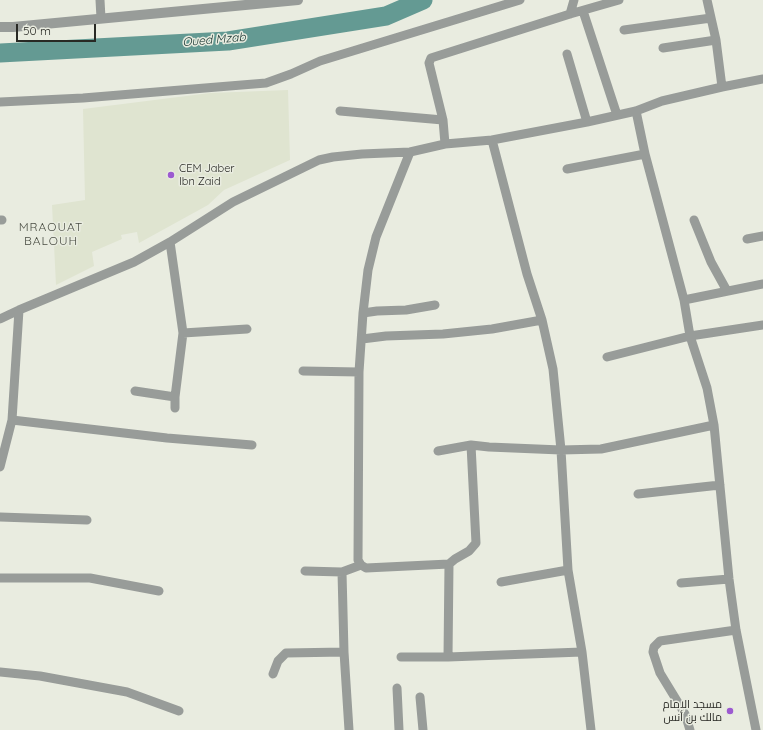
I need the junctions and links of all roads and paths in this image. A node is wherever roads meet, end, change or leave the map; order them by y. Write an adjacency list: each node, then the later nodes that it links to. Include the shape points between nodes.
1 (100, 0): 9 (street)
2 (297, 0): 9 (street)
3 (520, 0): 18 (street, via 320,61 266,83)
4 (574, 0): 8 (street)
5 (619, 0): 7 (street)
6 (707, 0): 10 (street)
7 (583, 10): 8 (street); 21 (street)
8 (570, 14): 22 (street, via 431,58 429,63)
9 (101, 18): 11 (street, via 13,28)
10 (711, 18): 12 (street); 13 (street)
11 (0, 27)
12 (624, 30)
13 (716, 40): 14 (street); 17 (street)
14 (663, 48)
15 (567, 54): 23 (street)
16 (763, 79): 17 (street)
17 (722, 87): 20 (street, via 662,101)
18 (0, 102)
19 (340, 111): 22 (street)
20 (636, 111): 21 (street); 27 (street)
21 (617, 115): 23 (street)
22 (443, 120): 25 (street)
23 (587, 122): 24 (street)
24 (492, 140): 25 (street); 40 (street, via 527,274)
25 (446, 144): 26 (street)
26 (410, 152): 32 (street, via 362,154 319,160 233,202); 38 (street, via 376,237 368,270)
27 (645, 154): 28 (street); 35 (street)
28 (566, 169)
29 (694, 220): 34 (street, via 711,262)
30 (763, 236): 31 (street)
31 (747, 240)
32 (170, 242): 37 (street, via 134,262); 43 (street)
33 (763, 284): 34 (street)
34 (727, 291): 35 (street)
35 (684, 300): 44 (street)
36 (435, 305): 38 (street)
37 (19, 310): 39 (street); 52 (street)
38 (363, 313): 45 (street)
39 (0, 319)
40 (542, 320): 45 (street, via 492,330); 56 (street, via 553,369)
41 (763, 324): 44 (street)
42 (247, 329): 43 (street)
43 (184, 333): 50 (street)
44 (690, 336): 46 (street); 53 (street)
45 (362, 339): 48 (street)
46 (607, 357)
47 (303, 371): 48 (street)
48 (359, 372): 64 (street, via 358,560)
49 (135, 391): 50 (street)
50 (175, 397): 51 (street)
51 (175, 408)
52 (12, 420): 54 (street); 58 (street)
53 (714, 425): 56 (street, via 601,449); 59 (street)
54 (252, 445)
55 (471, 445): 56 (street); 57 (street); 63 (street, via 476,543 470,551)
56 (562, 450): 65 (street)
57 (438, 451)
58 (0, 467)
59 (720, 485): 60 (street); 69 (street)
60 (638, 494)
61 (0, 517): 62 (street)
62 (87, 520)
63 (449, 564): 64 (street, via 366,568); 77 (street)
64 (361, 565): 67 (street)
65 (568, 570): 70 (street); 75 (street)
66 (305, 571): 67 (street)
67 (342, 572): 74 (street)
68 (0, 578): 72 (street, via 90,578)
69 (729, 579): 71 (street); 73 (street)
70 (501, 582)
71 (681, 583)
72 (160, 591)
73 (736, 630): 87 (street, via 660,641 654,647 653,652 660,673 685,714); 88 (street)
74 (344, 652): 79 (street, via 286,653 278,661); 83 (street)
75 (582, 652): 77 (street); 86 (street)
76 (401, 657): 77 (street)
77 (448, 657)
78 (0, 672): 82 (street, via 40,676 127,692)
79 (273, 674)
80 (397, 688): 84 (street)
81 (420, 697): 85 (street)
82 (179, 711)
83 (349, 730)
84 (399, 730)
85 (423, 730)
86 (591, 730)
87 (690, 730)
88 (756, 730)

